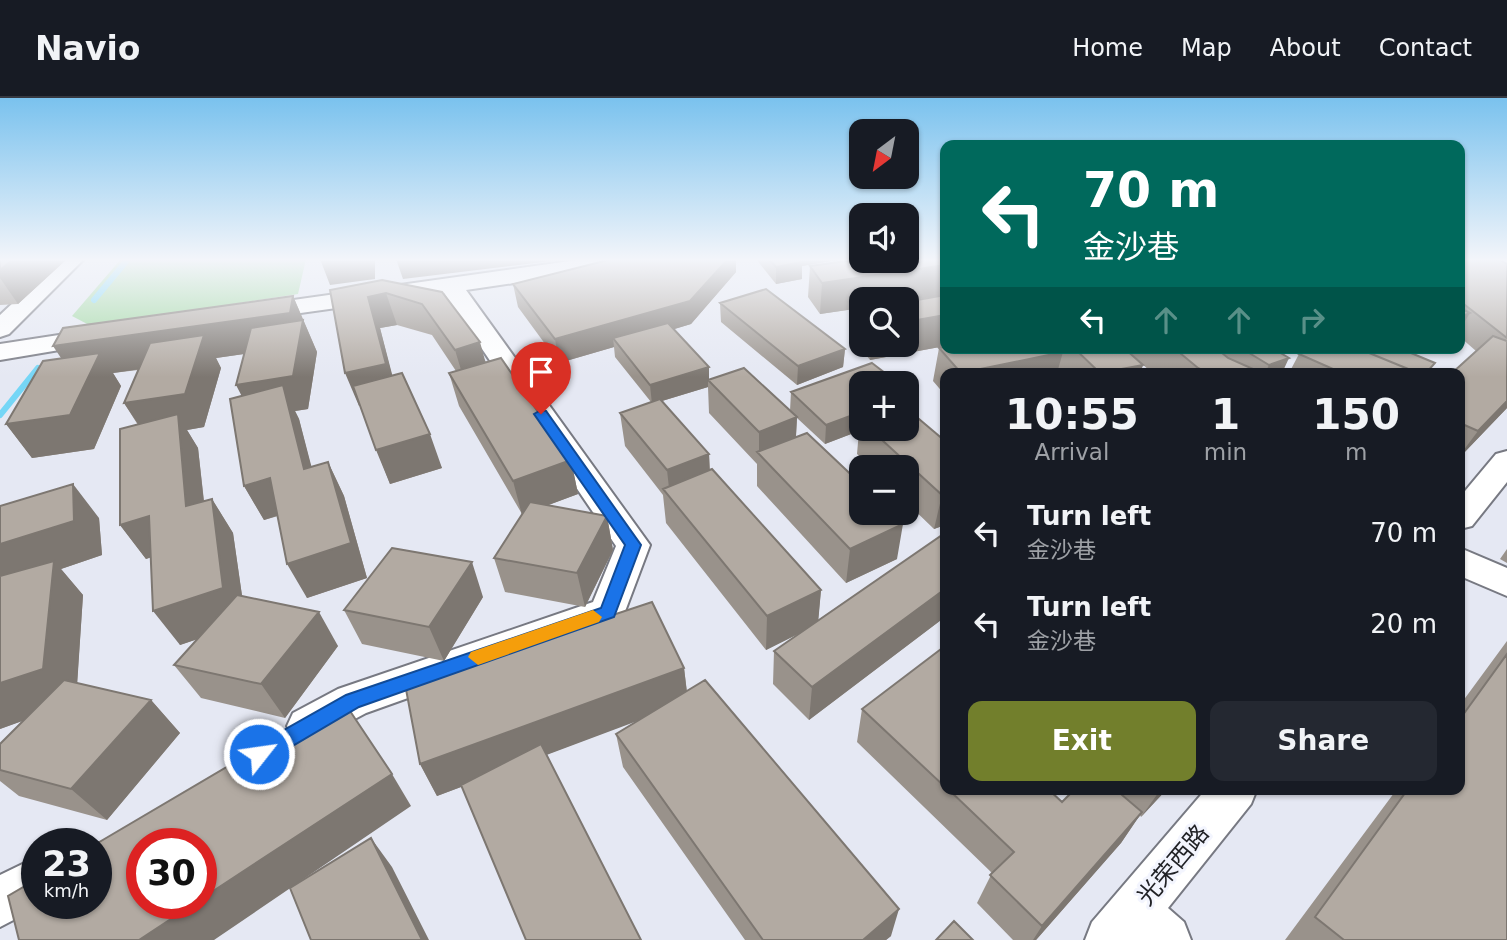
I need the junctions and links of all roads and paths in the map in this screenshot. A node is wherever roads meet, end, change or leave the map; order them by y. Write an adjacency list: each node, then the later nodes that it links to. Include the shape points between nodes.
1 (32, 298): 5 (street)
2 (348, 298): 4 (street)
3 (460, 298): 12 (street, via 633,545 608,612 352,701)
4 (224, 317)
5 (0, 329)
6 (119, 334): 7 (street)
7 (0, 352)
8 (1507, 461): 9 (street)
9 (1465, 504)
10 (1465, 563): 11 (street)
11 (1507, 583)
12 (283, 741)
13 (1231, 795): 14 (street, 光荣西路)
14 (1137, 931)

